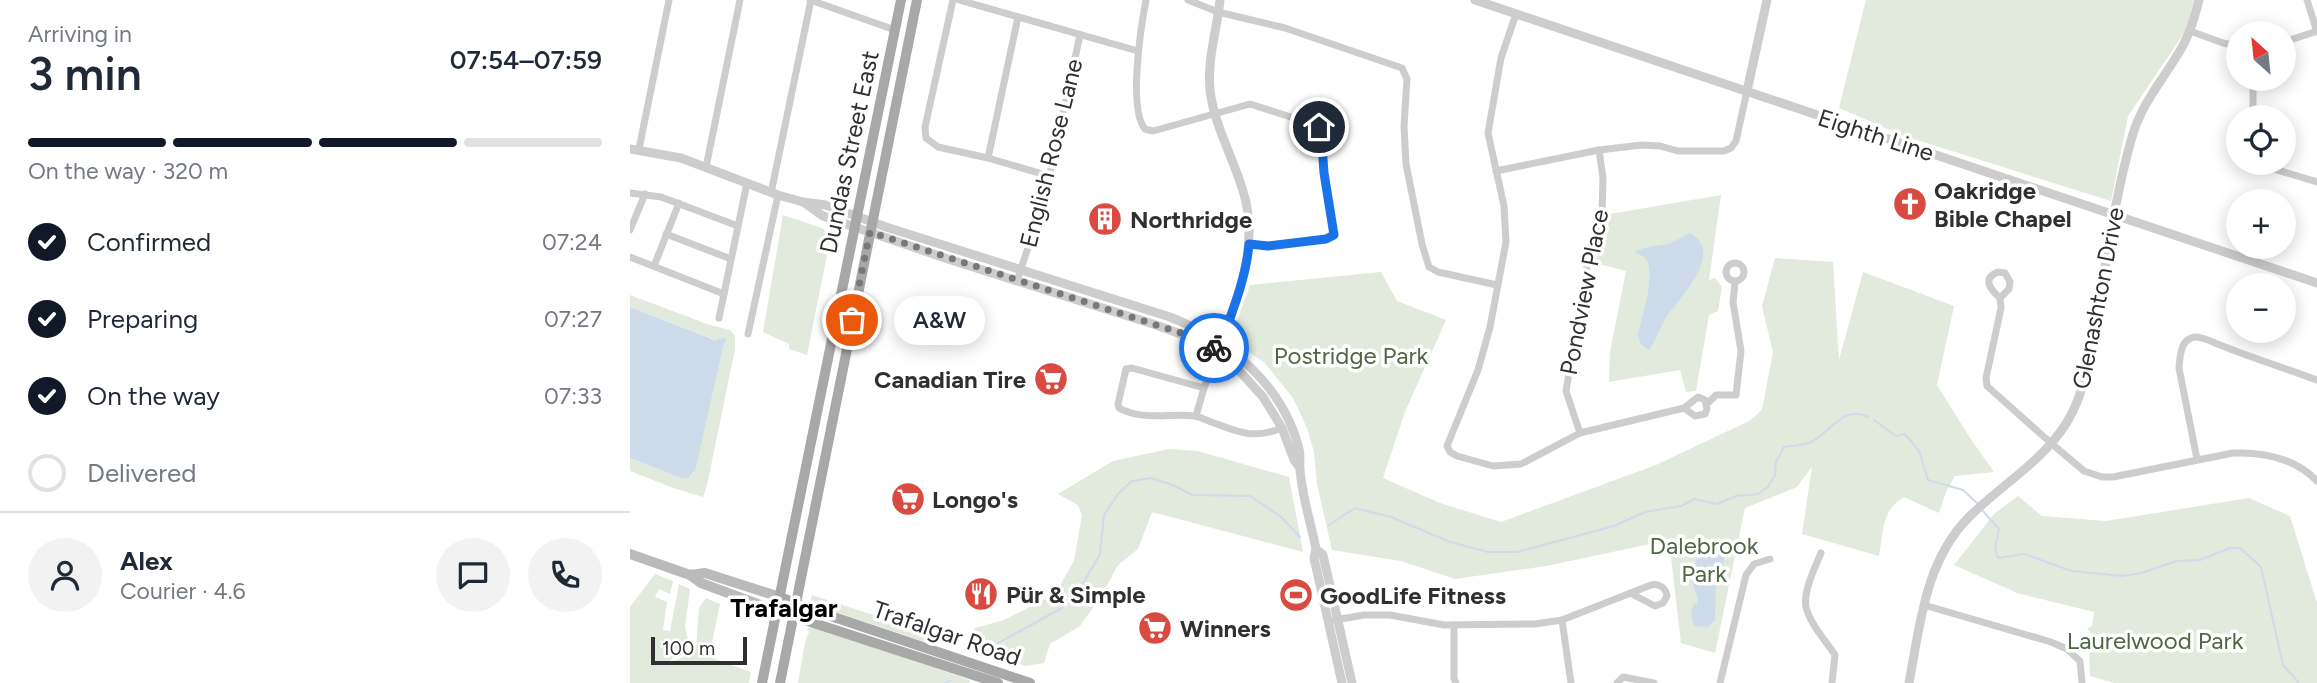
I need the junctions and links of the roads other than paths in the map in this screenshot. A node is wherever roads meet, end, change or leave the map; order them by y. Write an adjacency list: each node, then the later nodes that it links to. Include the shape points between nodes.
1 (669, 0): 27 (street)
2 (740, 0): 30 (street)
3 (811, 0): 18 (street); 38 (street)
4 (901, 0): 18 (main road, Dundas Street East)
5 (917, 0): 43 (main road, Dundas Street East)
6 (953, 0): 29 (street, via 926,138 938,147)
7 (959, 0): 17 (street)
8 (1146, 0): 24 (street)
9 (1188, 0): 15 (street)
10 (1220, 0): 15 (street)
11 (1475, 0): 16 (street, Eighth Line)
12 (1767, 0): 25 (street)
13 (2199, 0): 19 (street, Glenashton Drive)
14 (2307, 0): 20 (street)
15 (1218, 12): 26 (street, via 1209,72); 54 (street, via 1284,28 1402,68 1408,79 1406,164 1429,267)
16 (1516, 14): 25 (street, Eighth Line); 31 (street, via 1501,58 1488,132)
17 (1018, 17): 21 (street); 29 (street)
18 (895, 30): 41 (main road, Dundas Street East)
19 (2190, 31): 23 (street); 40 (street, Glenashton Drive, via 2141,110)
20 (2317, 31): 22 (street)
21 (1080, 35): 24 (street); 33 (street, English Rose Lane)
22 (2296, 38)
23 (2226, 44)
24 (1138, 51): 26 (street, via 1136,82 1145,129 1153,131)
25 (1746, 91): 28 (street, via 1735,141 1724,151 1642,145); 40 (street, Eighth Line)
26 (1215, 115): 46 (street, via 1246,200); 46 (street, via 1253,104 1316,125 1321,131 1334,235 1268,246)
27 (634, 149): 30 (street)
28 (1599, 150): 31 (street); 66 (street, Pondview Place, via 1602,215 1588,260 1566,391)
29 (988, 158): 33 (street)
30 (706, 167): 35 (street)
31 (1496, 171): 54 (street, via 1506,242)
32 (2294, 175): 34 (street)
33 (1049, 176): 50 (street, English Rose Lane)
34 (2317, 182)
35 (747, 183): 38 (street); 42 (street)
36 (630, 193): 37 (street)
37 (645, 194): 39 (street); 44 (street)
38 (774, 194): 41 (street, via 803,202 823,216); 58 (street)
39 (679, 203): 42 (street); 45 (street)
40 (2114, 215): 53 (street, Eighth Line); 67 (street, Glenashton Drive, via 2084,386)
41 (856, 222): 43 (street); 76 (main road, Dundas Street East)
42 (738, 226): 48 (street)
43 (871, 227): 50 (street); 51 (street); 78 (main road, Dundas Street East)
44 (630, 230)
45 (666, 234): 48 (street); 49 (street)
46 (1249, 244): 59 (street, via 1245,271)
47 (630, 257): 49 (street)
48 (731, 259): 55 (street)
49 (654, 266): 55 (street)
50 (1020, 270): 51 (street, English Rose Lane); 59 (street, via 1170,317 1192,326)
51 (1017, 281): 59 (street)
52 (1735, 283): 62 (street, via 1733,302 1741,351 1736,395 1716,395)
53 (2317, 283)
54 (1497, 285): 66 (street, via 1478,370 1448,440 1450,452 1493,466 1521,464)
55 (724, 294): 57 (street)
56 (2000, 298): 67 (street, via 1987,386)
57 (719, 318)
58 (748, 334)
59 (1219, 347): 61 (street); 65 (street, via 1250,381); 69 (street, via 1250,367 1273,393 1294,432)
60 (2317, 380): 68 (street, via 2199,337 2188,340 2183,344 2179,368)
61 (1203, 388): 64 (street); 64 (street, via 1139,368 1124,373 1119,408 1138,415)
62 (1707, 404): 63 (street, via 1698,397); 63 (street, via 1701,416)
63 (1684, 408): 66 (street)
64 (1196, 416): 65 (street, via 1239,433 1256,435)
65 (1282, 428): 69 (street)
66 (1580, 433)
67 (2052, 444): 68 (street, via 2084,471 2102,477); 77 (street, Glenashton Drive, via 1955,533 1933,572)
68 (2197, 459): 70 (street, via 2250,452 2296,464)
69 (1300, 468): 81 (street, via 1314,558)
70 (2317, 481)
71 (1821, 553): 94 (street, via 1805,605 1835,655)
72 (630, 554): 74 (main road, Trafalgar Road)
73 (1770, 559): 93 (street, via 1754,564 1746,575)
74 (690, 575): 76 (main road, Trafalgar Road, via 705,573); 79 (main road, Trafalgar Road)
75 (1632, 594): 80 (street)
76 (780, 597): 78 (main road, Trafalgar Road); 79 (main road, Dundas Street East)
77 (1924, 605): 95 (street, Glenashton Drive); 96 (street, via 2067,649 2080,661)
78 (796, 610): 79 (main road, Trafalgar Road); 84 (main road, Dundas Street East); 85 (main road, Trafalgar Road); 86 (main road, Trafalgar Road)
79 (777, 611): 83 (main road, Dundas Street East)
80 (1562, 620): 82 (street); 90 (street)
81 (1333, 621): 82 (street, via 1390,614); 87 (street); 88 (street)
82 (1454, 625): 89 (street)
83 (762, 683)
84 (780, 683)
85 (998, 683)
86 (1030, 683)
87 (1342, 683)
88 (1352, 683)
89 (1456, 683)
90 (1571, 683)
91 (1618, 683): 92 (street, via 1623,677)
92 (1654, 683)
93 (1720, 683)
94 (1832, 683)
95 (1909, 683)
96 (2082, 683)

